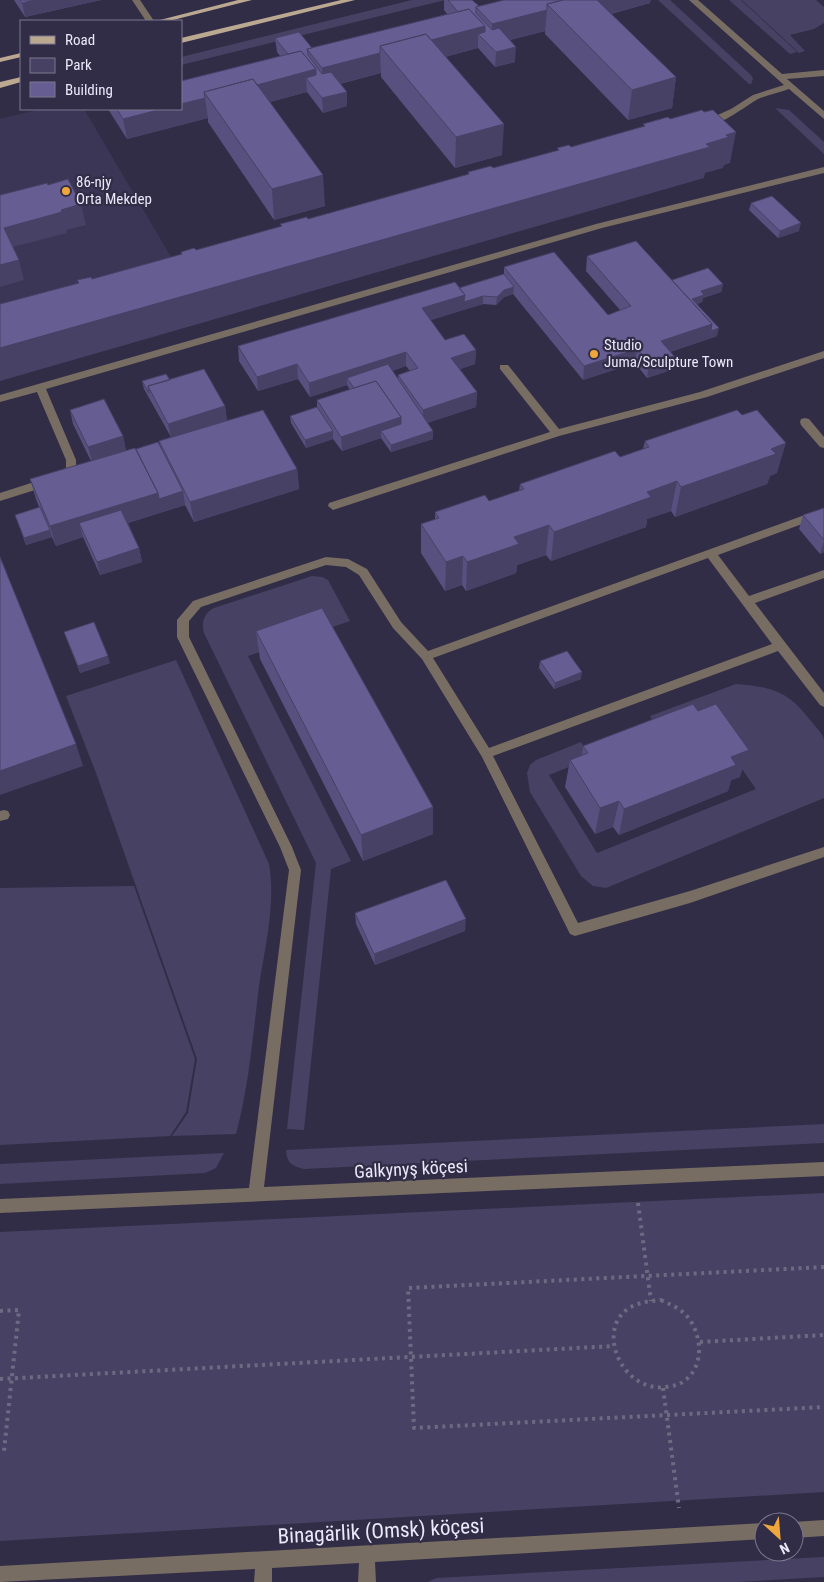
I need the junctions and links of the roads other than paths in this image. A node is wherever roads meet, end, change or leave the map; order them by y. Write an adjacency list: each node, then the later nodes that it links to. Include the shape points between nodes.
1 (136, 0): 5 (street)
2 (248, 0): 6 (main road)
3 (351, 0): 7 (main road)
4 (693, 0): 11 (street)
5 (149, 20)
6 (164, 20)
7 (182, 41)
8 (20, 55): 9 (main road)
9 (0, 60)
10 (824, 72): 11 (street)
11 (781, 77): 14 (street)
12 (20, 80): 13 (main road)
13 (0, 85)
14 (791, 86): 15 (street); 16 (street, via 756,97)
15 (824, 116)
16 (696, 128)
17 (824, 170): 20 (street, via 599,226)
18 (824, 354): 23 (street, via 703,395)
19 (504, 367): 23 (street)
20 (40, 388): 21 (street); 25 (street, via 72,469 66,476)
21 (0, 400)
22 (805, 422): 24 (street)
23 (557, 433): 26 (street)
24 (824, 444)
25 (0, 497)
26 (333, 506)
27 (824, 512): 28 (street)
28 (710, 553): 30 (street); 32 (street)
29 (824, 574): 30 (street)
30 (748, 601): 31 (street)
31 (779, 646): 33 (street); 34 (street)
32 (426, 656): 34 (street); 37 (street, via 397,625 363,572 348,563 326,561 197,604 183,620 183,636 295,870)
33 (824, 702)
34 (486, 754): 35 (street, via 575,930 690,897)
35 (824, 852)
36 (824, 1169): 37 (street, Galkynyş köçesi)
37 (256, 1194): 38 (street, Galkynyş köçesi)
38 (0, 1206)
39 (824, 1528): 40 (street)
40 (804, 1529)
41 (754, 1533): 42 (street, Binagärlik (Omsk) köçesi)
42 (367, 1555): 43 (street, Binagärlik (Omsk) köçesi); 46 (street)
43 (264, 1559): 44 (street, Binagärlik (Omsk) köçesi); 45 (street)
44 (0, 1575)
45 (263, 1582)
46 (367, 1582)

